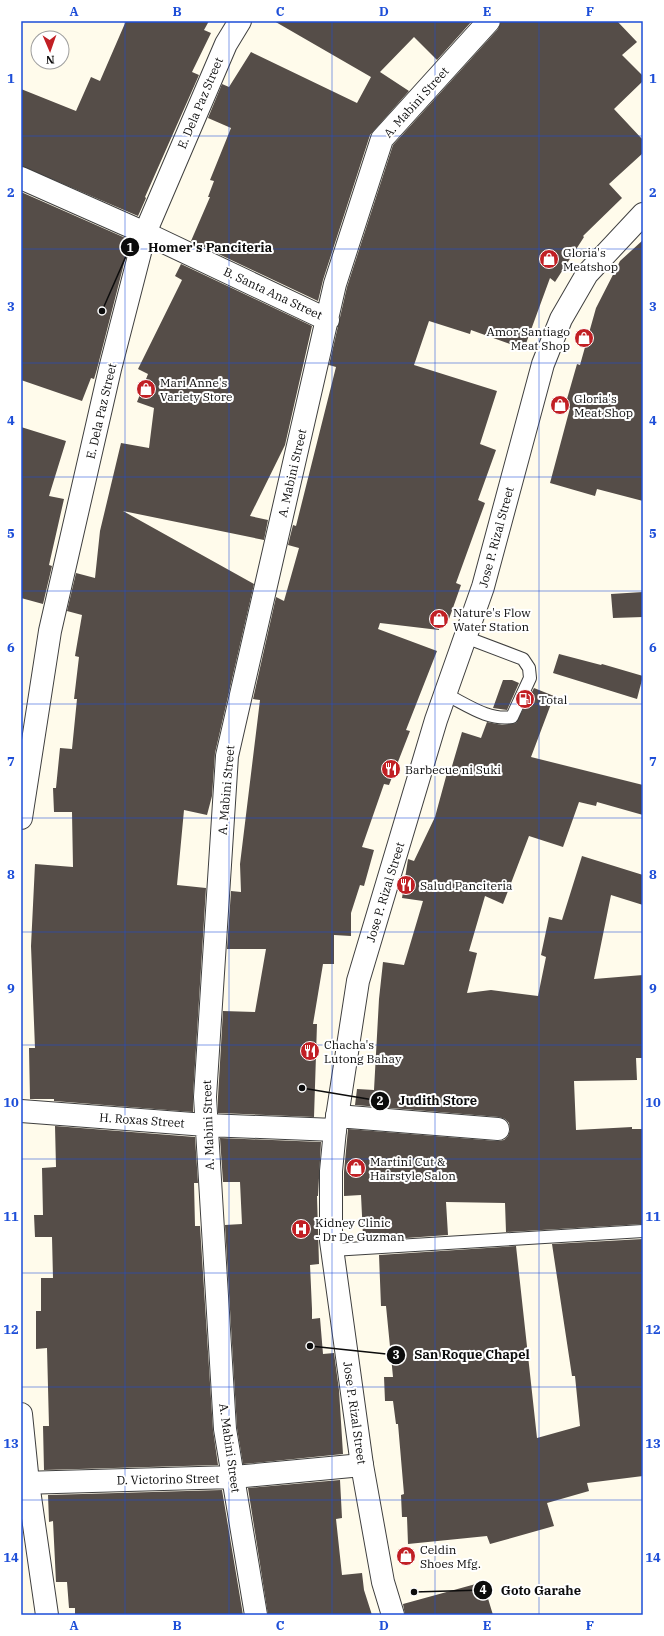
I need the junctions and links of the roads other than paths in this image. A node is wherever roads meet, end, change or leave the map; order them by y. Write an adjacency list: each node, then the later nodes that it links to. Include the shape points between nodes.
1 (240, 21): 5 (street, E. Dela Paz Street, via 226,44)
2 (489, 21): 6 (street, A. Mabini Street, via 382,139 336,284)
3 (21, 178): 5 (street, B. Santa Ana Street)
4 (643, 214): 7 (street, Jose P. Rizal Street, via 587,274 560,319 543,364 483,586)
5 (145, 233): 6 (street, B. Santa Ana Street); 9 (street, E. Dela Paz Street, via 110,369 50,631)
6 (328, 320): 12 (street, A. Mabini Street, via 227,756 205,1097)
7 (465, 637): 8 (street, Jose P. Rizal Street); 8 (lane, via 523,659 529,668 530,678 512,717 502,719 489,716)
8 (445, 694): 11 (street, Jose P. Rizal Street, via 358,981)
9 (21, 818)
10 (21, 1111): 12 (street, H. Roxas Street)
11 (336, 1123): 12 (street, H. Roxas Street); 13 (street, H. Roxas Street); 15 (street, Jose P. Rizal Street, via 331,1171)
12 (206, 1125): 18 (street, A. Mabini Street, via 225,1430)
13 (498, 1129)
14 (643, 1231): 15 (lane)
15 (332, 1250): 17 (street, Jose P. Rizal Street)
16 (21, 1414): 19 (street)
17 (362, 1465): 18 (street, D. Victorino Street); 22 (street, Jose P. Rizal Street, via 383,1582)
18 (234, 1477): 19 (street, D. Victorino Street); 21 (street, A. Mabini Street)
19 (25, 1483): 20 (street)
20 (48, 1615)
21 (256, 1615)
22 (393, 1615)

